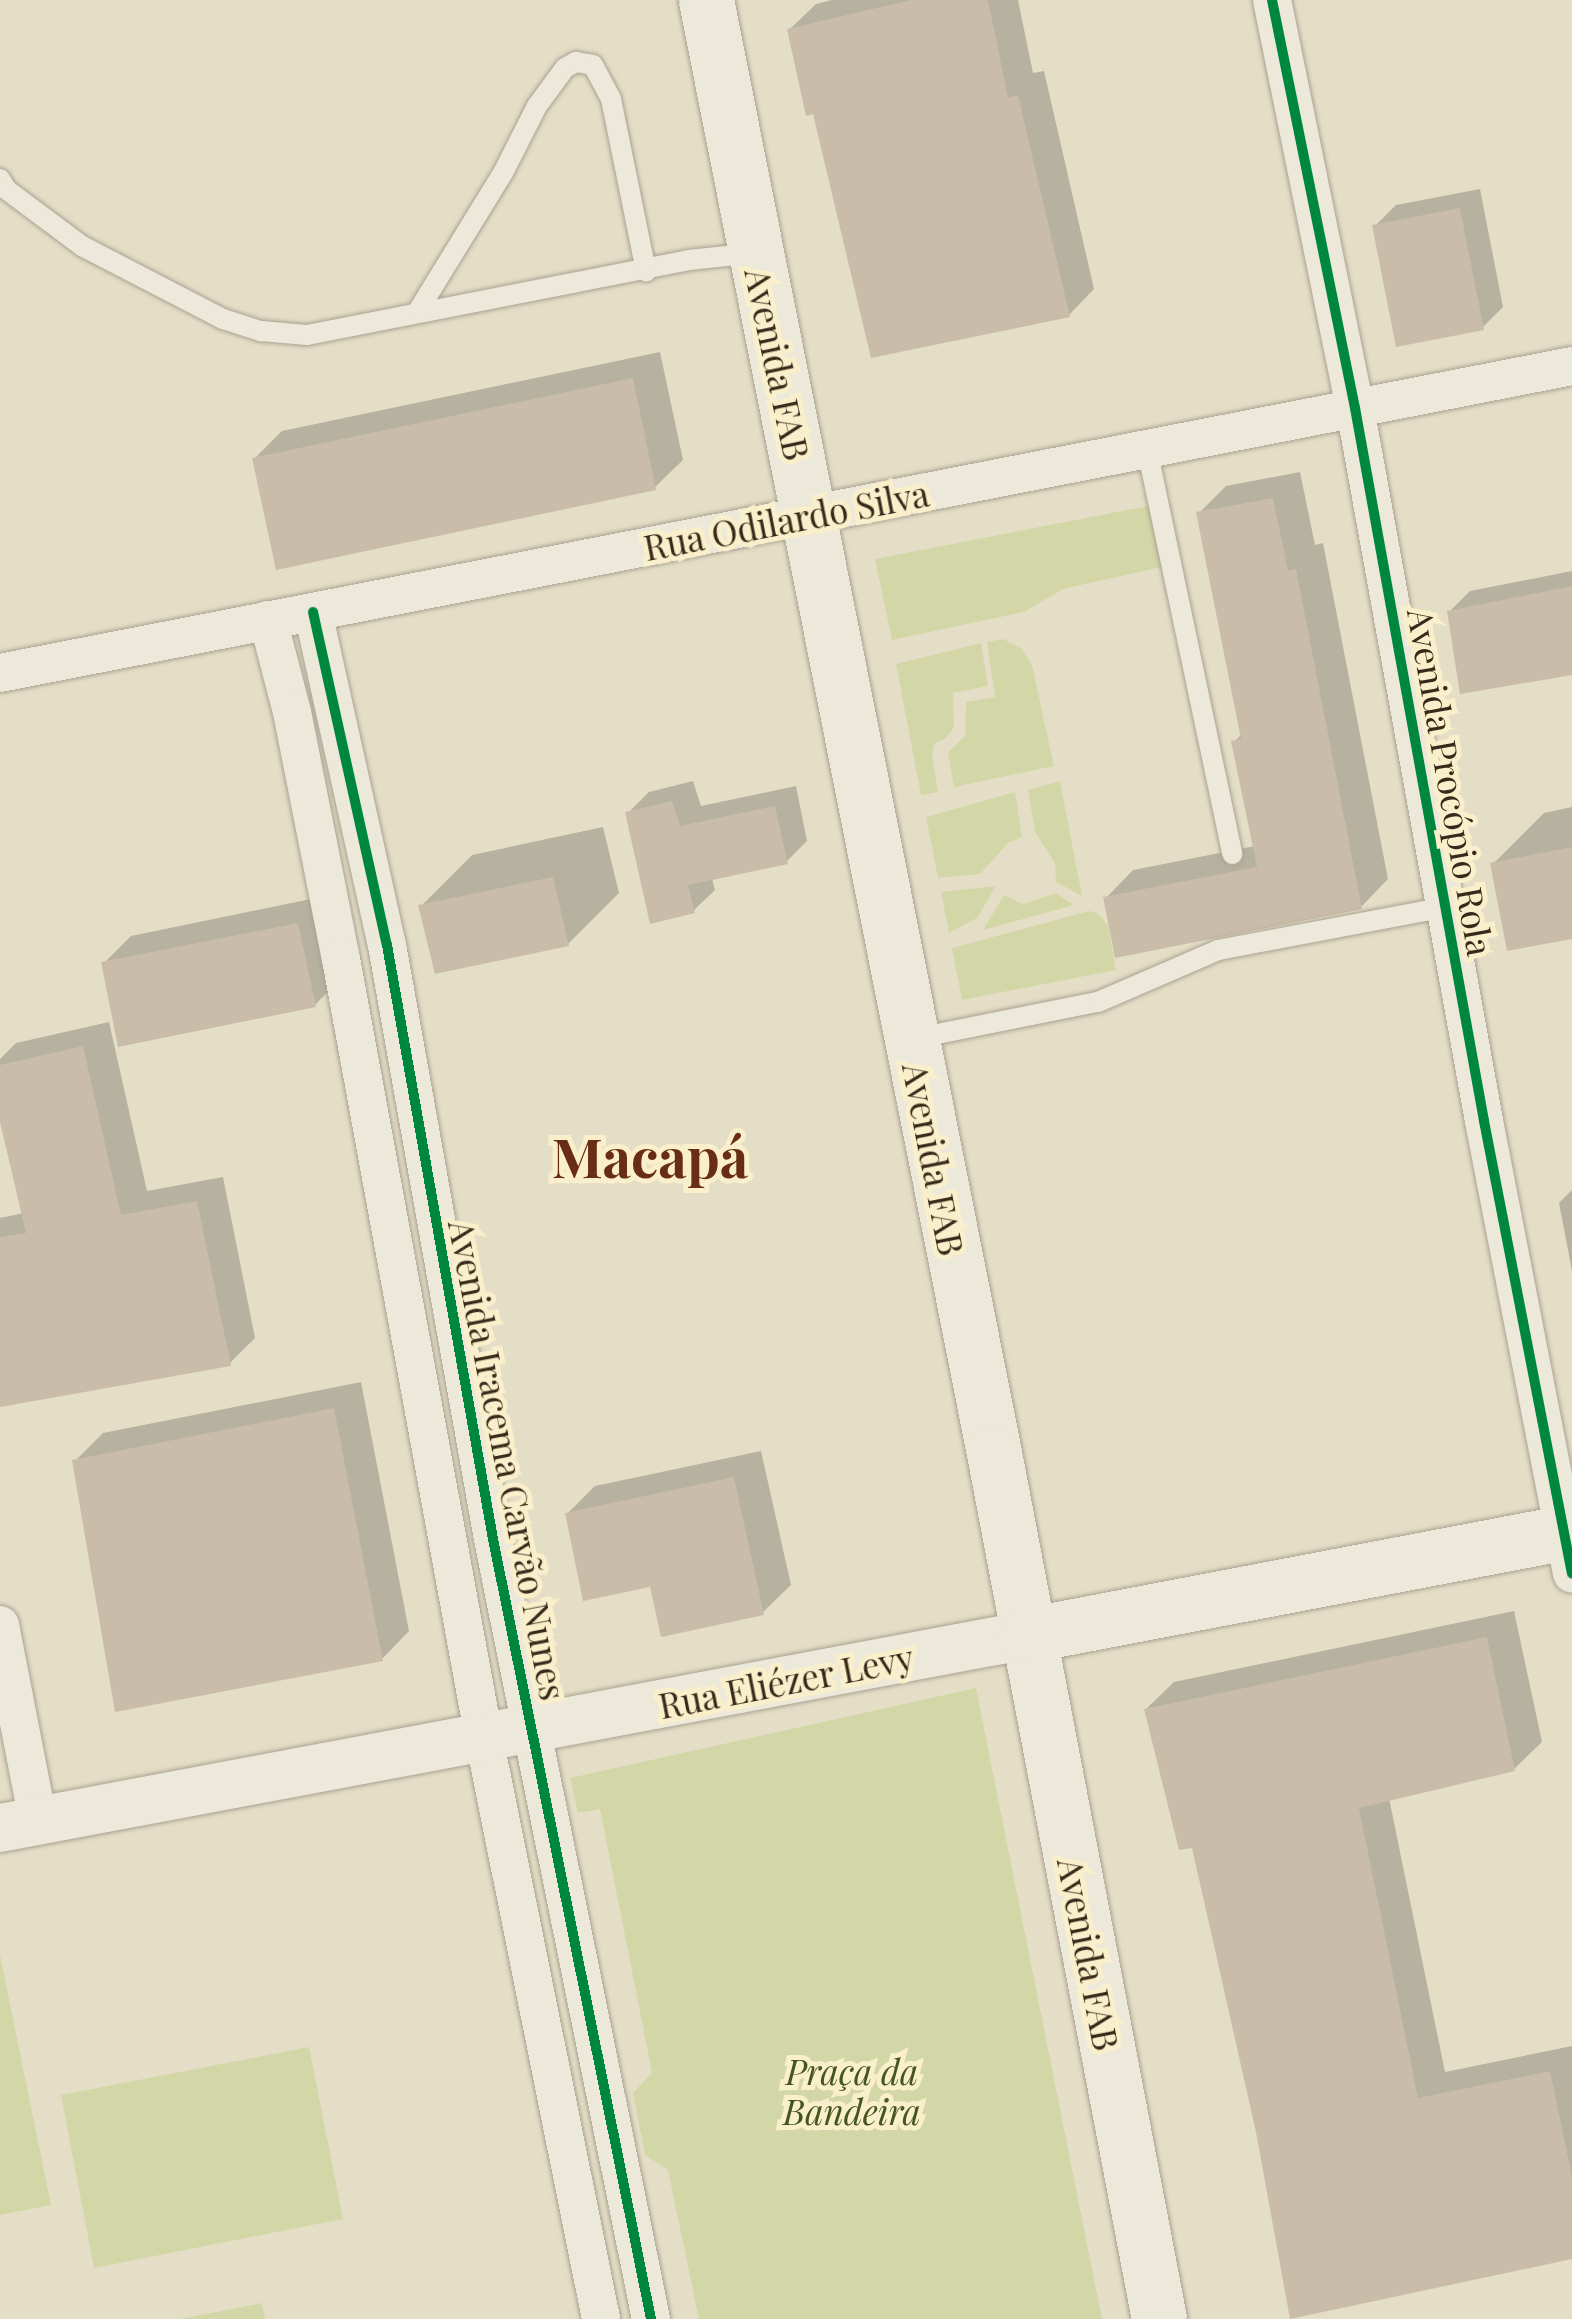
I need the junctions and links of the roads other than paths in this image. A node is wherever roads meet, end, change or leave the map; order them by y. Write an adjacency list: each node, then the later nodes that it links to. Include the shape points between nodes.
1 (706, 0): 4 (main road, Avenida FAB)
2 (1272, 0): 8 (street, Avenida Procópio Rola)
3 (0, 179): 6 (lane, via 82,246 223,319 307,335)
4 (755, 253): 5 (lane); 10 (main road, Avenida FAB)
5 (646, 271): 6 (lane); 6 (lane, via 611,99 593,65 576,62 537,106)
6 (418, 312)
7 (1572, 366): 8 (street, Rua Odilardo Silva)
8 (1356, 408): 9 (street, Rua Odilardo Silva); 15 (street, Avenida Procópio Rola)
9 (1147, 448): 10 (street, Rua Odilardo Silva); 14 (lane)
10 (810, 516): 11 (street, Rua Odilardo Silva); 16 (main road, Avenida FAB)
11 (313, 612): 12 (street, Rua Odilardo Silva); 20 (street, Avenida Iracema Carvão Nunes, via 383,927)
12 (268, 620): 13 (street, Rua Odilardo Silva); 21 (street, Avenida Iracema Carvão Nunes, via 341,959)
13 (0, 673)
14 (1232, 854)
15 (1446, 907): 16 (lane, via 1218,950 1098,1002); 17 (street, Avenida Procópio Rola)
16 (910, 1039): 19 (main road, Avenida FAB)
17 (1569, 1546): 19 (main road, Rua Eliézer Levy)
18 (0, 1625): 22 (street)
19 (1027, 1635): 20 (street, Rua Eliézer Levy); 29 (main road, Avenida FAB)
20 (532, 1729): 21 (street, Rua Eliézer Levy); 23 (street, Avenida Iracema Carvão Nunes)
21 (484, 1738): 22 (street, Rua Eliézer Levy); 24 (street, Avenida Iracema Carvão Nunes)
22 (19, 1824)
23 (601, 2056): 24 (street); 25 (street, Avenida Iracema Carvão Nunes)
24 (552, 2064): 26 (street, Avenida Iracema Carvão Nunes)
25 (624, 2176): 26 (street); 28 (street, Avenida Iracema Carvão Nunes)
26 (576, 2185): 27 (street, Avenida Iracema Carvão Nunes)
27 (601, 2319)
28 (651, 2319)
29 (1159, 2319)

